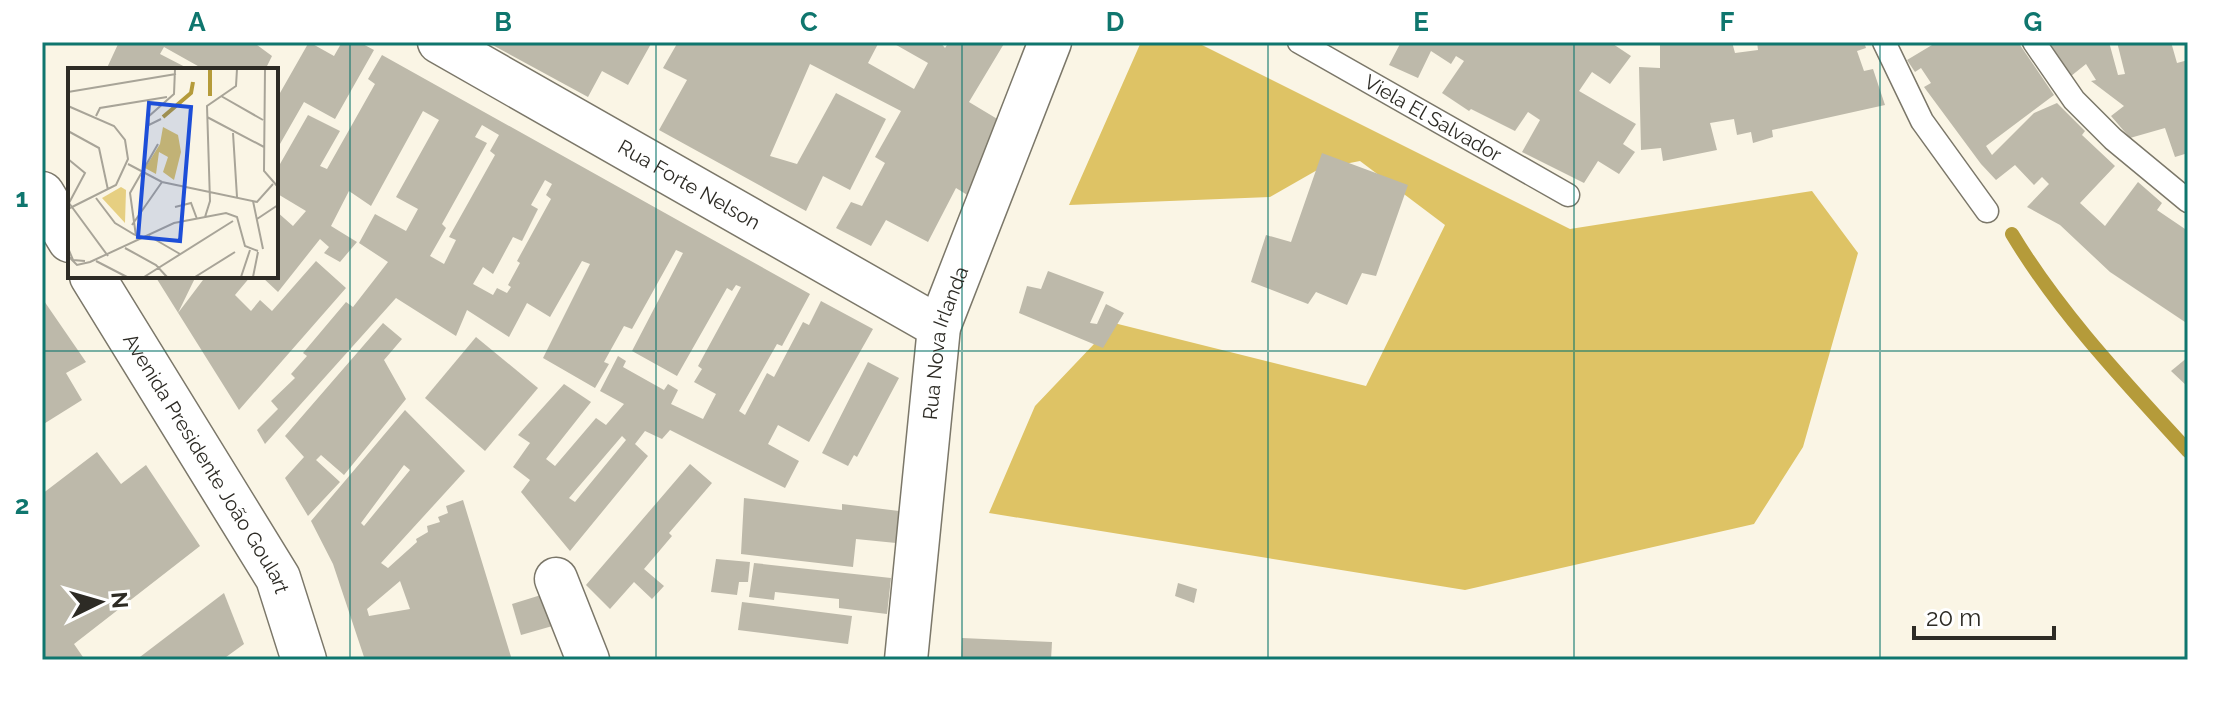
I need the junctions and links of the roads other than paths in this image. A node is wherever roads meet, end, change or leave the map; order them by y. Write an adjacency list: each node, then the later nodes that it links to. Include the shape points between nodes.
1 (439, 42): 12 (street, Rua Forte Nelson)
2 (1050, 42): 12 (street, Rua Nova Irlanda)
3 (1299, 42): 7 (lane, Viela El Salvador)
4 (1884, 42): 9 (lane, via 1922,121)
5 (2034, 42): 8 (lane, via 2074,100)
6 (42, 194): 10 (street)
7 (1568, 195)
8 (2188, 201)
9 (1987, 211)
10 (68, 237)
11 (93, 278): 14 (street, Avenida Presidente João Goulart, via 278,578)
12 (939, 327): 16 (street, Rua Nova Irlanda)
13 (556, 579): 15 (street)
14 (304, 660)
15 (588, 660)
16 (906, 660)

